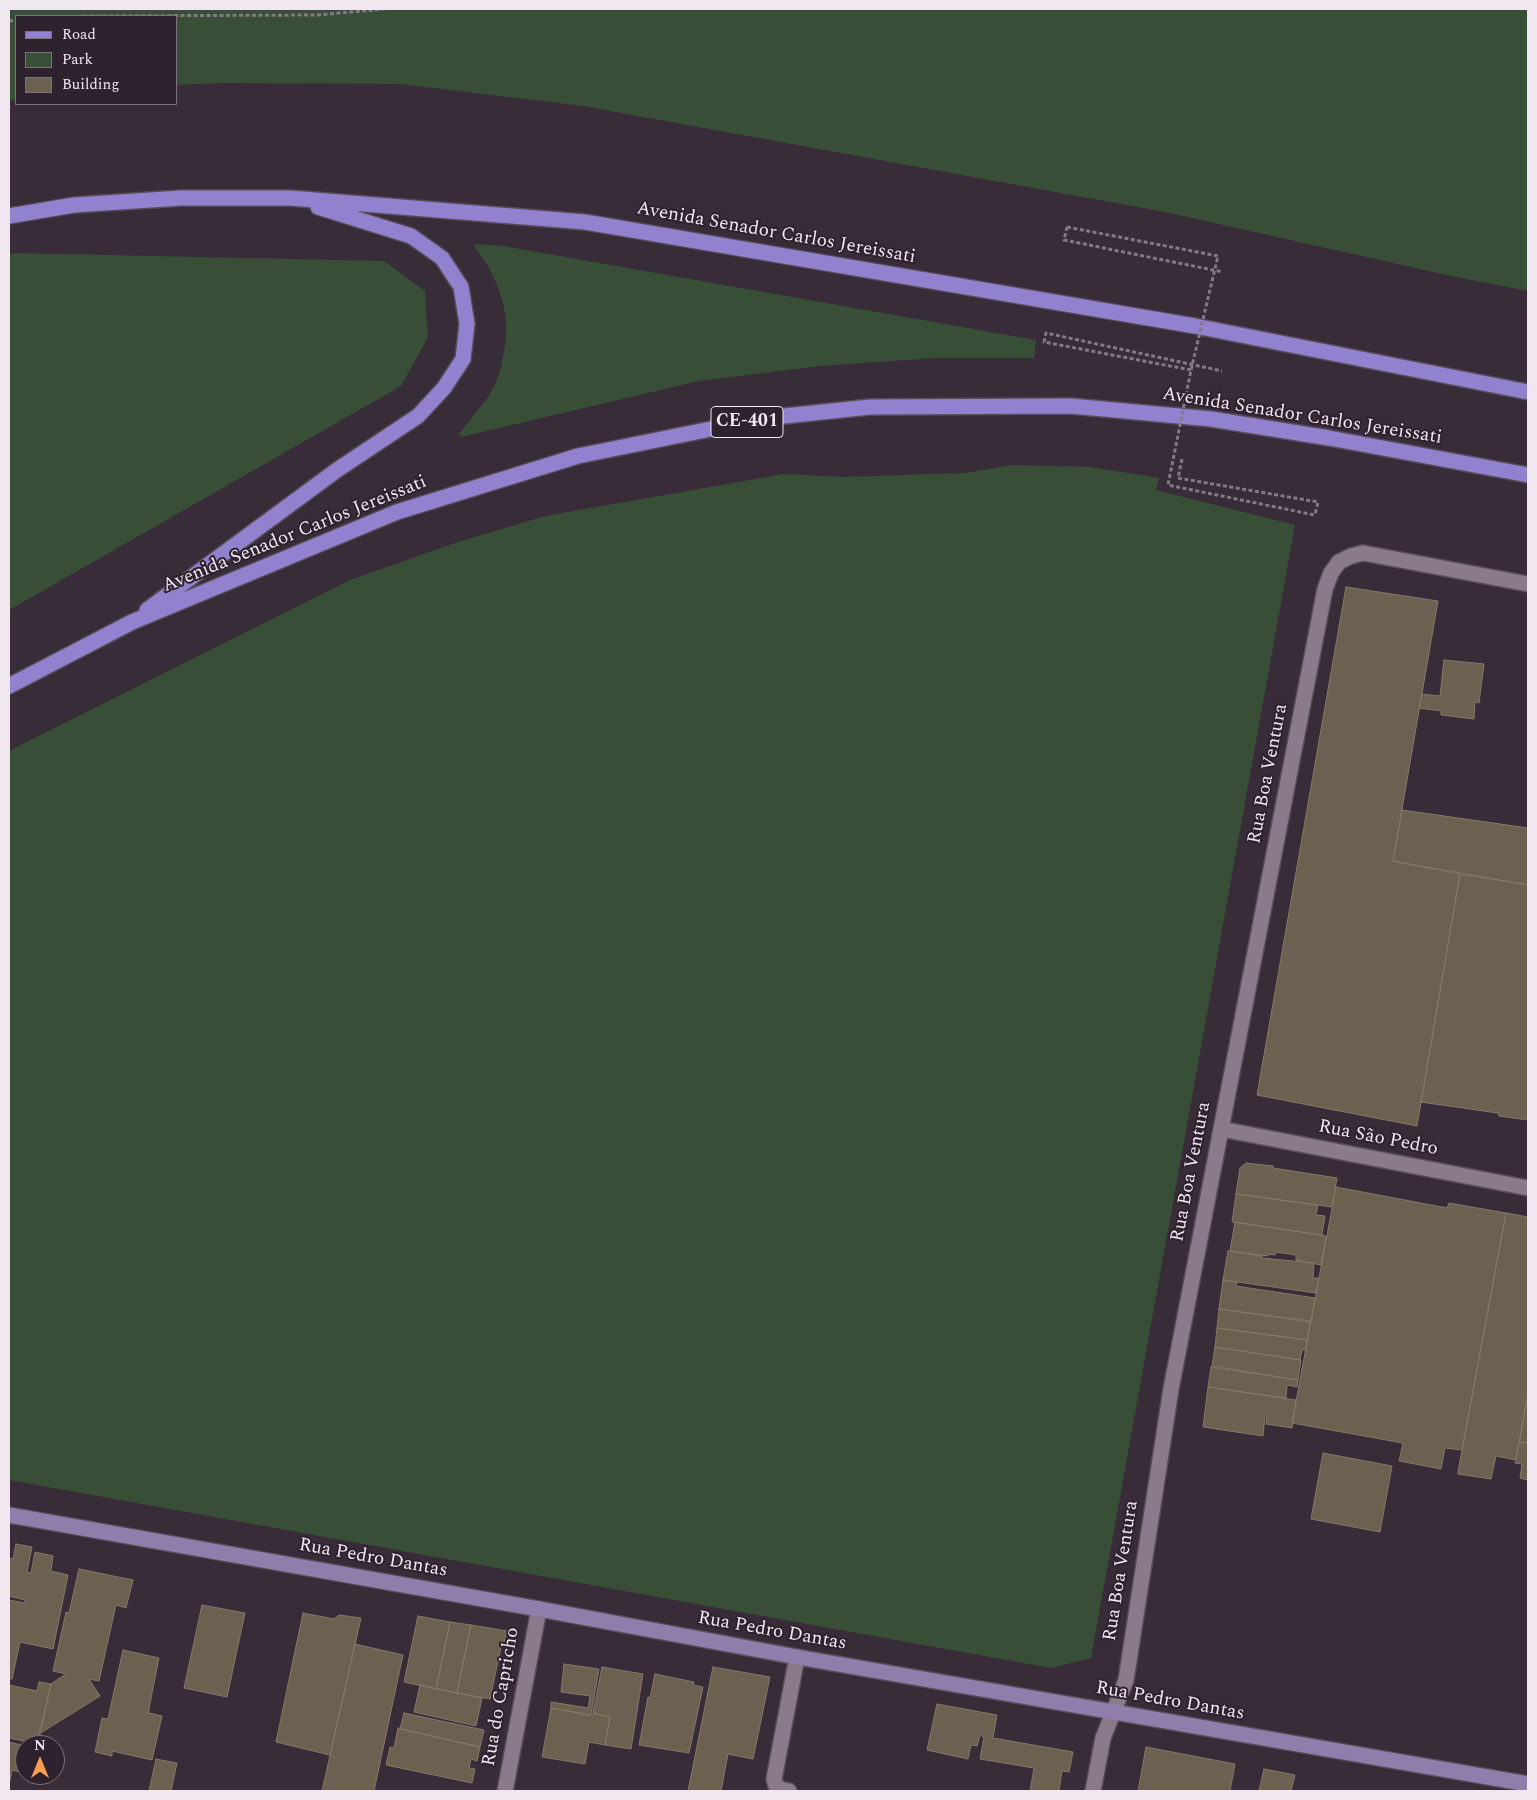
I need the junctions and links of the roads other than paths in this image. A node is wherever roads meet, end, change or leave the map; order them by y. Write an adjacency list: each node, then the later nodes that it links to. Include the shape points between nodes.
1 (290, 198): 2 (main road, Avenida Senador Carlos Jereissati, via 181,198 74,205); 3 (main road, Avenida Senador Carlos Jereissati, via 585,222 1195,326); 6 (main road, via 411,236 442,258 461,287 466,324 463,359 444,388 418,416 337,470)
2 (9, 216)
3 (1528, 392)
4 (1528, 475): 6 (main road, Avenida Senador Carlos Jereissati / CE-401, via 1211,420 1071,406 889,406 765,418 578,456 397,512)
5 (1528, 584): 8 (street, Rua Boa Ventura, via 1363,553 1339,562 1331,573 1325,589)
6 (132, 622): 7 (main road, Avenida Senador Carlos Jereissati / CE-401)
7 (9, 686)
8 (1221, 1129): 9 (street, Rua São Pedro); 13 (street, Rua Boa Ventura, via 1171,1389 1126,1680)
9 (1528, 1188)
10 (9, 1515): 11 (main road, Rua Pedro Dantas)
11 (539, 1609): 12 (main road, Rua Pedro Dantas); 15 (street, Rua do Capricho)
12 (797, 1657): 13 (main road, Rua Pedro Dantas); 16 (street, via 774,1780 776,1786)
13 (1113, 1712): 14 (main road, Rua Pedro Dantas); 17 (street, Rua Boa Ventura, via 1103,1738)
14 (1528, 1784)
15 (505, 1791)
16 (789, 1791)
17 (1093, 1791)

